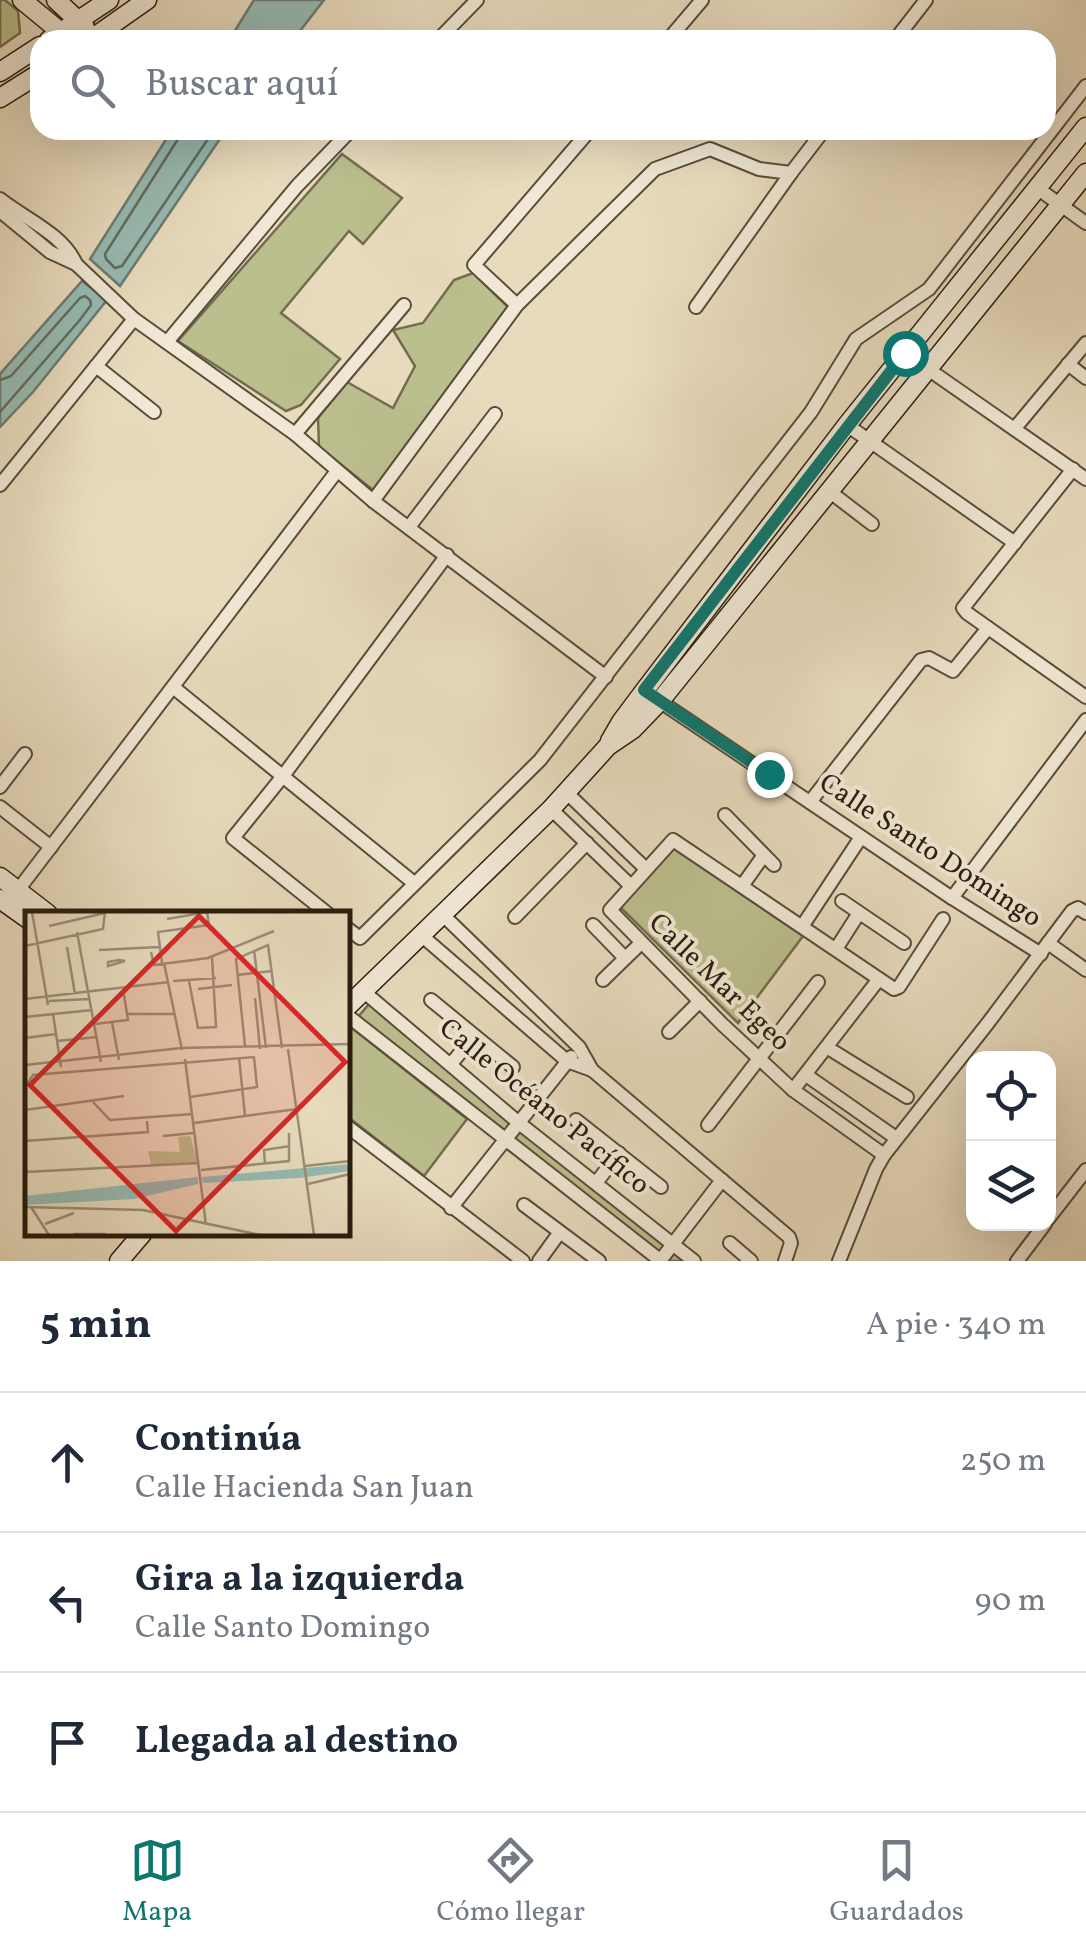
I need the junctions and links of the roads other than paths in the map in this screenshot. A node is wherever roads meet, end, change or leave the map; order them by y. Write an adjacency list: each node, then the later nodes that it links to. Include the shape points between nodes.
1 (22, 0): 9 (main road)
2 (56, 0): 8 (main road)
3 (109, 0): 8 (main road)
4 (148, 0): 12 (main road)
5 (476, 0): 13 (street)
6 (702, 0): 14 (street)
7 (926, 0): 15 (street)
8 (80, 20): 10 (main road); 11 (main road)
9 (53, 30)
10 (68, 30)
11 (86, 30)
12 (105, 30)
13 (448, 30)
14 (676, 30)
15 (903, 30)
16 (30, 52): 17 (main road)
17 (0, 72)
18 (30, 79): 20 (main road)
19 (1086, 86): 21 (street)
20 (0, 98)
21 (1056, 125)
22 (1086, 127): 29 (main road)
23 (342, 140): 39 (street)
24 (581, 140): 36 (street, via 474,265)
25 (816, 140): 27 (street)
26 (1044, 140): 63 (street, via 929,289 856,339 811,412)
27 (791, 173): 36 (street, via 759,169 710,149 655,169); 37 (street)
28 (1086, 173): 31 (main road)
29 (1037, 188): 31 (street); 41 (main road)
30 (0, 199): 34 (street, via 60,241)
31 (1061, 205): 33 (street); 44 (main road)
32 (0, 211): 34 (street, via 50,252)
33 (1086, 223)
34 (70, 259): 38 (street)
35 (404, 305): 50 (street)
36 (517, 305): 57 (street)
37 (696, 307)
38 (134, 319): 39 (street); 43 (street)
39 (167, 342): 50 (street)
40 (1086, 343): 42 (street)
41 (905, 353): 44 (street); 48 (main road)
42 (1068, 364): 45 (street); 49 (street)
43 (96, 366): 46 (street); 55 (street)
44 (928, 368): 49 (street); 51 (main road)
45 (1086, 378)
46 (154, 412)
47 (495, 414): 59 (street)
48 (847, 426): 51 (street); 65 (main road)
49 (1015, 428): 52 (street)
50 (295, 434): 53 (street)
51 (869, 441): 56 (main road); 60 (street)
52 (1073, 469): 54 (street); 60 (street)
53 (337, 471): 57 (street); 64 (street)
54 (1086, 478)
55 (0, 485)
56 (829, 491): 58 (street); 65 (main road)
57 (373, 501): 59 (street)
58 (872, 524)
59 (409, 527): 61 (street)
60 (1015, 543): 62 (street, via 964,606)
61 (447, 555): 63 (street); 69 (street)
62 (988, 628): 66 (street); 72 (street, via 953,671 921,660)
63 (606, 677): 81 (street, via 540,760)
64 (173, 686): 69 (street); 78 (street)
65 (652, 696): 71 (main road, via 633,729 608,746); 72 (street, Calle Santo Domingo)
66 (1086, 697)
67 (1086, 720): 85 (street)
68 (24, 754): 70 (street)
69 (283, 776): 81 (street); 88 (street, via 233,838)
70 (0, 787)
71 (567, 793): 74 (main road); 79 (street)
72 (810, 802): 76 (street, Calle Santo Domingo)
73 (0, 807): 78 (street)
74 (551, 809): 77 (street); 91 (main road)
75 (725, 815): 83 (street, via 769,860)
76 (861, 837): 85 (street, Calle Santo Domingo); 95 (street)
77 (587, 843): 82 (street); 92 (street)
78 (51, 847): 84 (street)
79 (646, 870): 82 (street); 83 (street, via 673,840)
80 (0, 877): 84 (main road)
81 (414, 884): 96 (street, via 360,938)
82 (631, 886): 98 (street, Calle Mar Egeo, via 610,910)
83 (742, 886): 95 (street)
84 (8, 898): 87 (main road)
85 (952, 898): 100 (street, Calle Santo Domingo)
86 (842, 901): 89 (street)
87 (40, 911)
88 (324, 911)
89 (860, 913): 99 (street); 101 (street)
90 (1086, 913): 100 (street, via 1074,909)
91 (442, 914): 97 (main road); 114 (street)
92 (515, 918)
93 (943, 919): 104 (street, via 899,987)
94 (593, 924): 102 (street)
95 (802, 925): 101 (street)
96 (350, 930)
97 (421, 935): 107 (main road); 117 (street)
98 (640, 942): 102 (street); 109 (street, Calle Mar Egeo)
99 (904, 943)
100 (1045, 948): 103 (street, Calle Santo Domingo); 128 (street)
101 (836, 949): 104 (street)
102 (625, 958): 105 (street)
103 (1086, 970)
104 (879, 978): 115 (street)
105 (603, 980)
106 (818, 982): 116 (street)
107 (363, 991): 110 (main road); 118 (street, Calle Océano Pacífico)
108 (432, 1000): 113 (street)
109 (700, 1001): 112 (street); 116 (street, Calle Mar Egeo)
110 (350, 1004)
111 (350, 1018): 129 (street, Calle Océano Pacífico)
112 (668, 1032)
113 (474, 1036): 118 (street); 119 (street)
114 (579, 1048): 117 (street); 120 (street)
115 (828, 1048): 121 (street); 123 (street)
116 (759, 1056): 122 (street, Calle Mar Egeo); 126 (street)
117 (568, 1061): 120 (street); 125 (street)
118 (451, 1064): 125 (street, Calle Océano Pacífico)
119 (513, 1068)
120 (592, 1070): 133 (street)
121 (806, 1075): 122 (street); 128 (street)
122 (793, 1090): 131 (street, Calle Mar Egeo)
123 (906, 1097)
124 (576, 1120): 130 (street)
125 (519, 1122): 129 (street); 134 (street, Calle Océano Pacífico)
126 (708, 1124)
127 (350, 1129): 137 (street)
128 (896, 1138): 131 (street)
129 (505, 1141): 137 (street); 149 (street, Calle Océano Pacífico)
130 (618, 1154): 134 (street); 135 (street)
131 (884, 1155): 152 (street)
132 (1086, 1170): 138 (street)
133 (722, 1180): 143 (street); 144 (street, via 788,1236)
134 (596, 1183): 143 (street, Calle Océano Pacífico)
135 (661, 1188)
136 (524, 1205): 140 (street)
137 (451, 1208): 146 (street)
138 (1056, 1209)
139 (1040, 1231): 153 (street)
140 (560, 1232): 147 (street); 148 (street)
141 (140, 1236): 145 (main road)
142 (730, 1243): 151 (street)
143 (672, 1244): 149 (street); 150 (street, Calle Océano Pacífico)
144 (787, 1256)
145 (120, 1261)
146 (522, 1261)
147 (539, 1261)
148 (599, 1261)
149 (660, 1261)
150 (694, 1261)
151 (752, 1261)
152 (839, 1261)
153 (1017, 1261)

